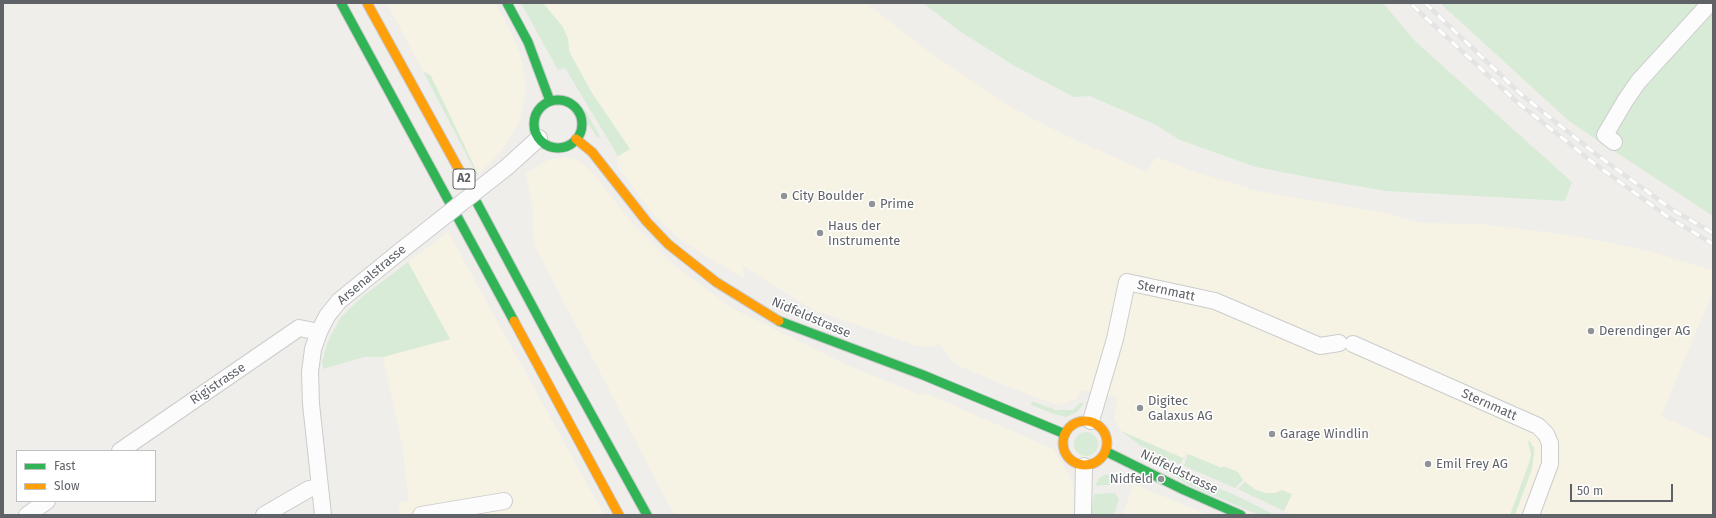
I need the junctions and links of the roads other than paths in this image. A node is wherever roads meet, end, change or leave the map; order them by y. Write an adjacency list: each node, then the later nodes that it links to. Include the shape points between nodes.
1 (340, 3): 22 (main road, A2)
2 (367, 3): 23 (main road, A2)
3 (507, 3): 5 (main road, via 528,42)
4 (1710, 3): 8 (street, via 1638,82 1605,135)
5 (550, 101): 6 (main road, via 540,108 535,120 534,126); 7 (main road, via 570,103 579,113 582,126)
6 (539, 138): 7 (main road, via 550,146 558,147 571,144); 9 (street, Arsenalstrasse, bridge, via 507,167 339,301)
7 (576, 139): 11 (main road, Nidfeldstrasse, via 592,152 647,222 668,244 716,282 777,320 923,375)
8 (1614, 142)
9 (319, 332): 12 (street, Rigistrasse, via 299,328); 15 (street, Arsenalstrasse, via 313,349 310,372)
10 (1091, 421): 11 (main road, via 1073,424); 13 (main road, via 1106,433); 26 (street, Sternmatt, via 1115,339 1127,282 1215,301 1320,346 1346,344 1538,426 1550,443 1550,464)
11 (1065, 434): 14 (main road, via 1064,452 1072,462)
12 (121, 450)
13 (1106, 452): 14 (main road, via 1098,463); 25 (main road, Nidfeldstrasse)
14 (1084, 466): 24 (street)
15 (319, 488): 19 (street, via 309,489); 20 (street, Arsenalstrasse)
16 (504, 501): 21 (street)
17 (46, 502): 18 (street)
18 (27, 515)
19 (264, 515)
20 (323, 515)
21 (421, 515)
22 (619, 515)
23 (647, 515)
24 (1083, 515)
25 (1241, 515)
26 (1531, 515)

